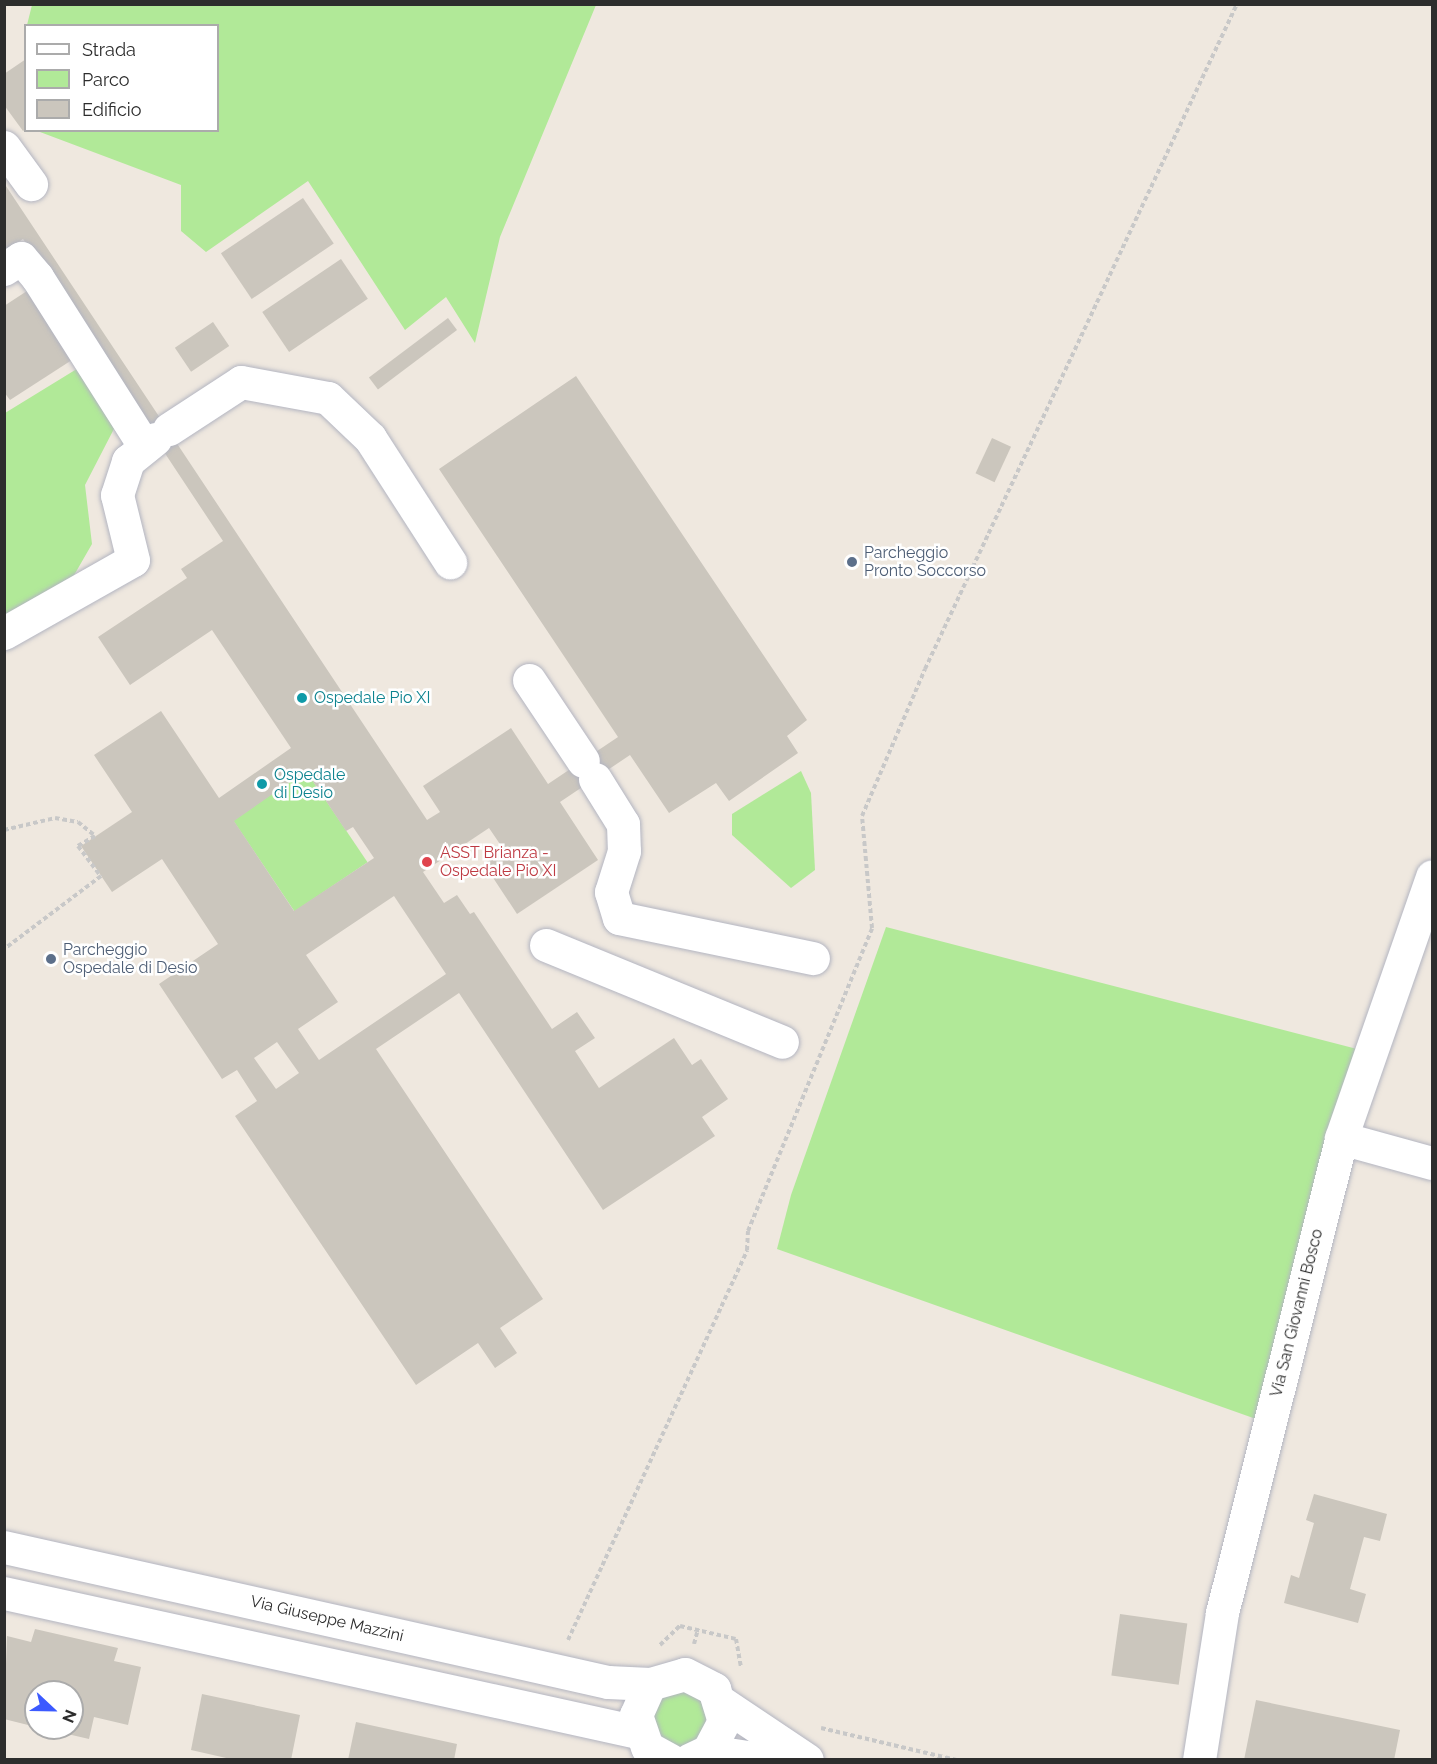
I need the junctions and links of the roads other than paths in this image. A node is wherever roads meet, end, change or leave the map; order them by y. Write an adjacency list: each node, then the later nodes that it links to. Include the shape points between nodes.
1 (4, 147): 2 (street)
2 (31, 184)
3 (4, 269): 4 (street, via 21,258)
4 (157, 439): 5 (street, via 241,382 328,398 370,438); 6 (street, via 128,460 117,495 133,560)
5 (450, 562)
6 (4, 633)
7 (529, 680): 10 (street, via 623,824 624,851 611,892 619,918)
8 (1432, 876): 12 (street, Via San Giovanni Bosco)
9 (546, 945): 11 (street)
10 (813, 958)
11 (782, 1042)
12 (1341, 1138): 13 (street); 21 (street, Via San Giovanni Bosco, via 1222,1613)
13 (1432, 1163)
14 (4, 1547): 16 (street, Via Giuseppe Mazzini, via 608,1682)
15 (4, 1593): 18 (street)
16 (650, 1684): 17 (street, via 686,1674 701,1678); 18 (street, via 636,1715)
17 (722, 1703): 18 (street, via 723,1725); 20 (street)
18 (675, 1753): 19 (street)
19 (767, 1760)
20 (807, 1760)
21 (1199, 1760)

